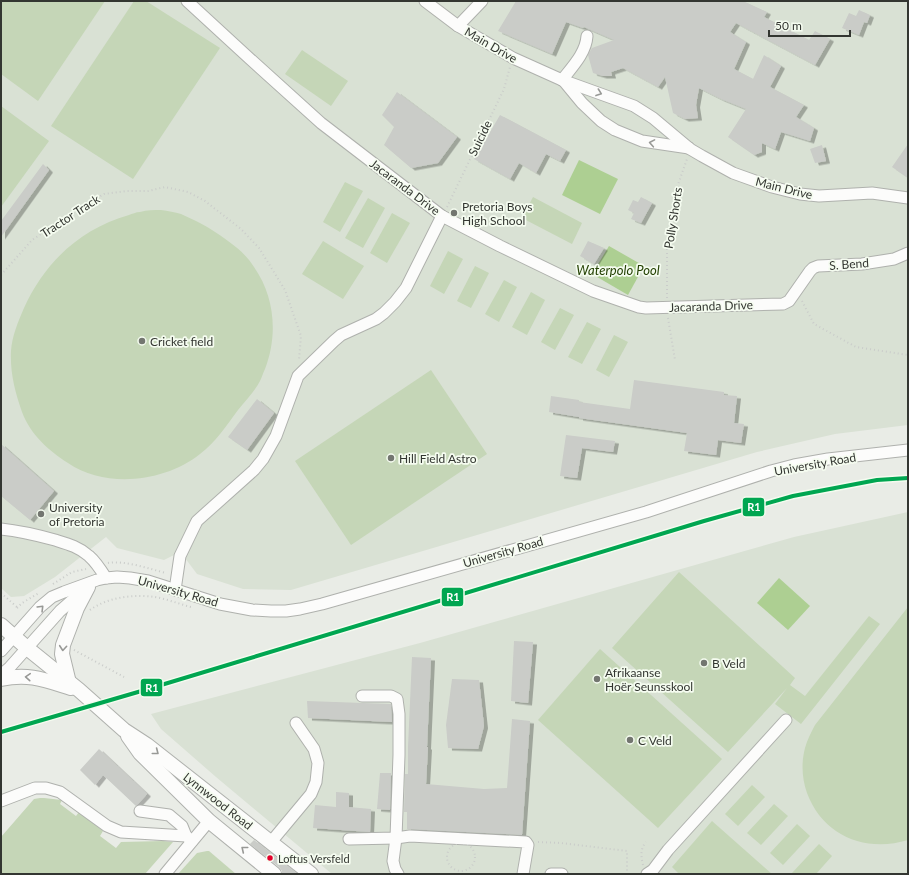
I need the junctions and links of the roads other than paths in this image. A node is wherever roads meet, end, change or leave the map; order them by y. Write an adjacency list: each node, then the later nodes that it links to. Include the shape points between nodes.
1 (186, 1): 9 (street, Jacaranda Drive, via 321,123)
2 (425, 1): 4 (street, Main Drive)
3 (482, 1): 4 (street)
4 (458, 26): 6 (street, Main Drive, via 513,58)
5 (587, 36): 6 (street, via 583,52)
6 (562, 80): 7 (street, Main Drive, one-way to 7, via 634,106 653,118); 7 (street, Main Drive, one-way to 6, via 642,141 615,130 601,121)
7 (690, 149): 8 (street, Main Drive, via 733,173 800,194 819,196 872,193)
8 (908, 198)
9 (442, 216): 11 (street, Jacaranda Drive, via 593,291 643,308 783,304 789,301); 15 (street, via 406,288 395,302 376,318 334,341 298,376 276,436 263,458 254,470 194,525 180,556)
10 (908, 253): 11 (street, S. Bend, via 894,259 862,264 818,266 810,271)
11 (799, 288)
12 (908, 450): 15 (street, University Road, via 828,459 771,471 646,512 300,609 271,611 244,608 220,604)
13 (1, 529): 14 (street, via 36,534 77,548 94,561)
14 (97, 582): 15 (street, University Road, via 117,577 130,578); 17 (street, University Road, one-way to 14, via 52,597); 18 (street, via 60,611); 22 (main road, one-way to 22, via 77,608 63,645 62,654)
15 (175, 590)
16 (1, 625): 17 (main road, Lynnwood Road)
17 (14, 636): 18 (main road, Lynnwood Road); 19 (street, University Road)
18 (27, 648): 20 (street); 22 (main road, Lynnwood Road)
19 (1, 651)
20 (1, 676)
21 (1, 679): 22 (main road, one-way to 21, via 32,677)
22 (74, 686): 26 (main road, Lynnwood Road)
23 (362, 696): 30 (street, via 391,696 397,699 399,755)
24 (786, 720): 34 (street, via 668,850 653,870)
25 (296, 723): 33 (street, via 314,749 318,763 316,782 311,794)
26 (124, 730): 29 (main road, Lynnwood Road, via 140,753); 33 (main road, Lynnwood Road, one-way to 33, via 147,745)
27 (1, 801): 31 (street, via 35,788 46,788 60,792 107,826 121,832)
28 (140, 811): 31 (street, via 169,815 182,826)
29 (209, 821): 31 (street); 36 (main road, Lynnwood Road, one-way to 29)
30 (396, 838): 32 (street); 38 (street, via 393,861); 39 (street, via 410,836 526,842 528,845)
31 (189, 839): 35 (street)
32 (349, 839)
33 (271, 842): 37 (main road, Lynnwood Road)
34 (646, 871)
35 (165, 874)
36 (274, 874)
37 (311, 874)
38 (398, 874)
39 (523, 874)
40 (551, 874): 41 (street)
41 (562, 874)

